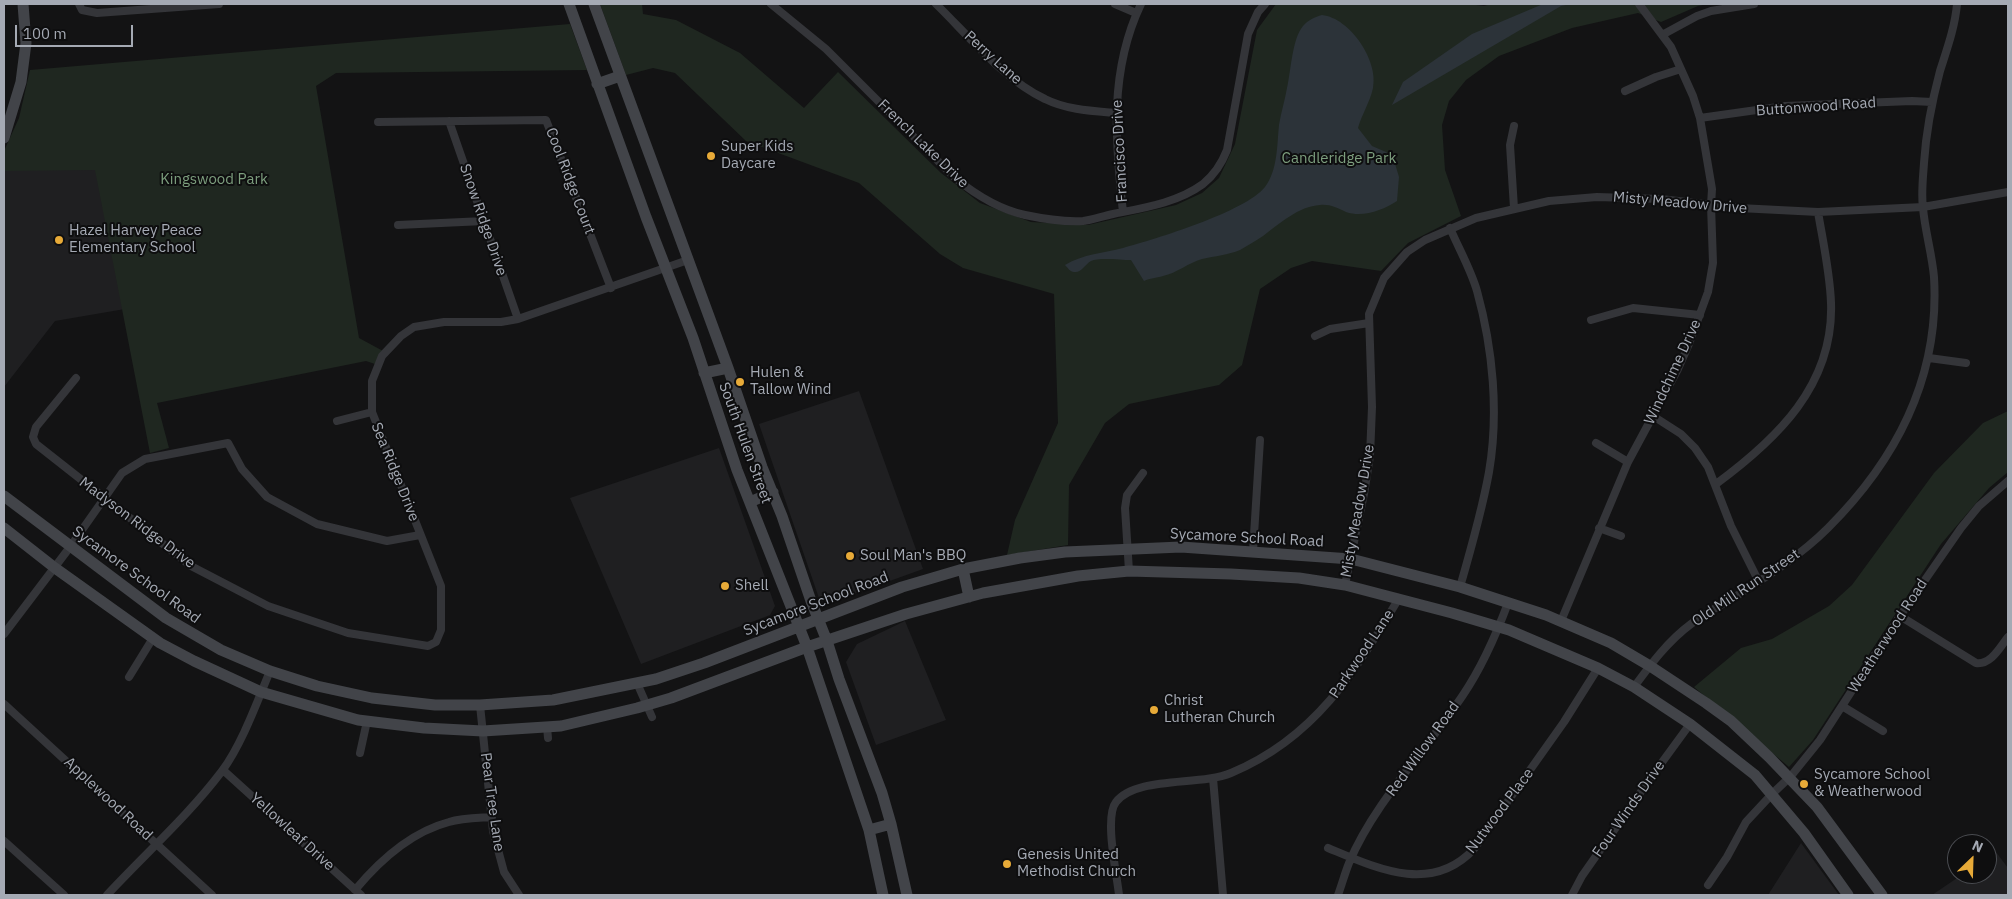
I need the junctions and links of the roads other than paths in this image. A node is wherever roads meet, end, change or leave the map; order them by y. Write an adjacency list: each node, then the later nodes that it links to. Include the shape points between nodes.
1 (23, 4): 26 (main road, via 26,43 21,82)
2 (79, 4): 3 (street, via 82,10 97,13)
3 (219, 4)
4 (569, 4): 18 (main road, South Hulen Street)
5 (594, 4): 17 (main road, South Hulen Street)
6 (771, 4): 31 (street, French Lake Drive, via 826,49 973,193 1006,209 1050,219 1083,220)
7 (936, 4): 21 (street, Perry Lane, via 1004,71 1045,99 1063,106)
8 (1115, 4): 14 (street)
9 (1140, 4): 14 (street, Francisco Drive)
10 (1265, 4): 31 (street, French Lake Drive, via 1248,34 1228,150 1222,161 1202,184 1184,195)
11 (1639, 4): 15 (street, Windchime Drive)
12 (1754, 4): 15 (street, via 1697,16)
13 (1957, 4): 20 (street, Old Mill Run Street)
14 (1136, 13): 21 (street, Francisco Drive, via 1121,64)
15 (1662, 35): 16 (street, Windchime Drive)
16 (1681, 69): 19 (street); 22 (street, Windchime Drive)
17 (620, 76): 18 (main road); 36 (main road, South Hulen Street)
18 (597, 84): 37 (main road, South Hulen Street)
19 (1626, 91)
20 (1932, 102): 22 (street, Buttonwood Road, via 1785,106); 29 (street, Old Mill Run Street, via 1926,140)
21 (1116, 113): 31 (street, Francisco Drive)
22 (1700, 118): 28 (street, Windchime Drive, via 1712,189)
23 (449, 121): 24 (street, Cool Ridge Court); 33 (street, Snow Ridge Drive); 38 (street, Cool Ridge Court, via 546,120)
24 (378, 122)
25 (1514, 126): 30 (street, via 1510,145)
26 (4, 138)
27 (2008, 192): 29 (street, Misty Meadow Drive)
28 (1711, 205): 30 (street, Misty Meadow Drive, via 1597,197); 32 (street, Misty Meadow Drive); 39 (street, Windchime Drive, via 1713,263)
29 (1923, 207): 32 (street, Misty Meadow Drive); 44 (street, Old Mill Run Street, via 1935,307)
30 (1514, 208): 35 (street, Misty Meadow Drive)
31 (1123, 212)
32 (1818, 212): 57 (street, via 1831,302 1828,340 1821,365 1808,393 1775,436 1751,459)
33 (484, 221): 34 (street); 40 (street, Snow Ridge Drive)
34 (398, 225)
35 (1450, 228): 42 (street, Misty Meadow Drive, via 1407,252 1391,269 1374,298); 75 (street, via 1476,290 1493,392 1489,472)
36 (688, 260): 37 (street, Sea Ridge Drive); 46 (main road, South Hulen Street)
37 (666, 268): 38 (street, Sea Ridge Drive); 47 (main road, South Hulen Street)
38 (611, 288): 40 (street, Sea Ridge Drive)
39 (1700, 315): 41 (street, via 1633,308); 50 (street, Windchime Drive, via 1678,370)
40 (518, 319): 49 (street, Sea Ridge Drive, via 444,322 414,327 382,356 372,381)
41 (1591, 320)
42 (1369, 323): 43 (street, via 1330,329); 69 (street, Misty Meadow Drive, via 1370,456)
43 (1315, 336)
44 (1929, 358): 45 (street); 73 (street, Old Mill Run Street, via 1909,414 1885,461 1864,489 1827,530)
45 (1966, 363)
46 (728, 368): 47 (main road); 58 (main road, South Hulen Street)
47 (704, 373): 61 (main road, South Hulen Street)
48 (76, 378): 60 (street, Madyson Ridge Drive, via 36,426 33,440)
49 (372, 412): 51 (street); 64 (street, Sea Ridge Drive)
50 (1653, 416): 54 (street, Windchime Drive); 57 (street, via 1674,428 1695,448)
51 (337, 421)
52 (1260, 440): 68 (street)
53 (1596, 444): 54 (street)
54 (1628, 462): 63 (street, Windchime Drive)
55 (1143, 474): 67 (street, via 1127,495)
56 (2008, 481): 79 (street, Weatherwood Road, via 1979,506 1961,528)
57 (1716, 484): 73 (street, via 1731,526)
58 (773, 492): 61 (main road); 80 (main road, South Hulen Street)
59 (4, 496): 66 (main road, Sycamore School Road)
60 (105, 498): 64 (street, via 122,473 145,459 228,443 242,468 267,497 317,524 387,541); 66 (street); 88 (street, Madyson Ridge Drive, via 192,566 268,606 348,633 428,646)
61 (750, 502): 82 (main road, South Hulen Street)
62 (4, 528): 70 (main road)
63 (1599, 528): 65 (street); 81 (street, Windchime Drive)
64 (420, 535): 88 (street, Sea Ridge Drive, via 441,586 441,630)
65 (1621, 536)
66 (70, 547): 70 (street); 92 (main road, Sycamore School Road, via 166,618 221,650)
67 (1127, 549): 68 (main road, Sycamore School Road, via 1188,547); 71 (main road, Sycamore School Road, via 1065,552); 72 (street)
68 (1253, 551): 69 (main road, Sycamore School Road)
69 (1351, 559): 74 (street, Misty Meadow Drive); 75 (main road, Sycamore School Road)
70 (55, 568): 84 (street); 86 (main road)
71 (963, 569): 76 (main road); 80 (main road, Sycamore School Road, via 902,587)
72 (1129, 571): 74 (main road, via 1299,578); 76 (main road, via 1078,576)
73 (1759, 582): 90 (street, Old Mill Run Street, via 1692,623 1664,648)
74 (1345, 585): 77 (main road)
75 (1460, 587): 78 (main road, Sycamore School Road)
76 (969, 597): 87 (main road)
77 (1399, 598): 83 (main road); 109 (street, Parkwood Lane, via 1350,676 1294,737 1249,765)
78 (1508, 603): 81 (main road, Sycamore School Road); 83 (street, Red Willow Road)
79 (1900, 616): 85 (street, via 1976,663 1990,659); 100 (street, Weatherwood Road)
80 (819, 620): 82 (main road, Sycamore School Road); 87 (main road, South Hulen Street)
81 (1561, 621): 90 (main road, Sycamore School Road)
82 (800, 626): 89 (main road, South Hulen Street); 94 (main road, Sycamore School Road, via 704,663)
83 (1499, 627): 91 (main road); 117 (street, Red Willow Road, via 1464,693 1383,805)
84 (4, 634)
85 (2008, 637)
86 (153, 638): 93 (street); 96 (main road)
87 (827, 641): 89 (main road); 112 (main road, South Hulen Street)
88 (436, 642)
89 (807, 648): 99 (main road); 113 (main road, South Hulen Street)
90 (1650, 666): 95 (street, Old Mill Run Street); 108 (main road, Sycamore School Road, via 1731,722)
91 (1598, 668): 95 (main road); 117 (street, Nutwood Place, via 1564,722 1466,857 1453,866 1427,874 1385,870)
92 (270, 671): 96 (street); 98 (main road, Sycamore School Road, via 317,686 381,699 435,705)
93 (129, 677)
94 (637, 683): 98 (main road, Sycamore School Road, via 553,700); 99 (street)
95 (1634, 687): 103 (main road)
96 (261, 692): 102 (main road); 107 (street)
97 (4, 704): 115 (street, Applewood Road)
98 (480, 705): 104 (street, Pear Tree Lane)
99 (646, 705): 101 (street); 104 (main road, via 561,726 547,733)
100 (1842, 706): 105 (street); 108 (street, Weatherwood Road)
101 (652, 717)
102 (367, 721): 104 (main road); 106 (street)
103 (1690, 724): 110 (main road, via 1755,775); 129 (street, Four Winds Drive, via 1582,876)
104 (483, 731): 111 (street, Pear Tree Lane)
105 (1883, 731)
106 (360, 753)
107 (223, 770): 115 (street); 119 (street, Yellowleaf Drive)
108 (1790, 777): 110 (street, Weatherwood Road); 131 (main road, Sycamore School Road, via 1817,807)
109 (1213, 778): 126 (street, Parkwood Lane, via 1140,787 1126,792 1116,802 1110,822); 127 (street)
110 (1772, 794): 118 (street, Weatherwood Road, via 1746,822); 130 (main road)
111 (492, 817): 119 (street, via 451,821 418,834 375,868); 123 (street, Pear Tree Lane, via 504,872)
112 (891, 824): 113 (main road); 125 (main road, South Hulen Street)
113 (869, 830): 124 (main road, South Hulen Street)
114 (4, 842): 120 (street)
115 (156, 844): 121 (street); 122 (street, Applewood Road)
116 (1328, 848): 117 (street, Nutwood Place)
117 (1352, 858): 128 (street, Red Willow Road)
118 (1708, 885)
119 (358, 892)
120 (64, 895)
121 (107, 895)
122 (212, 895)
123 (519, 895)
124 (883, 895)
125 (907, 895)
126 (1119, 895)
127 (1223, 895)
128 (1338, 895)
129 (1572, 895)
130 (1848, 895)
131 (1882, 895)

